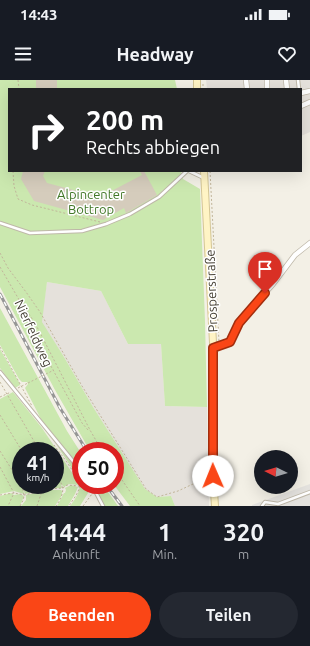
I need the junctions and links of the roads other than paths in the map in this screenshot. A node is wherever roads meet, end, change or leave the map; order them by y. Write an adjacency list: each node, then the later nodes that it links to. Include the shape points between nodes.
1 (187, 172): 5 (lane, via 159,197 130,214 82,231 30,233)
2 (190, 172): 4 (lane)
3 (204, 172): 4 (main road, Prosperstraße)
4 (205, 178): 7 (main road, Prosperstraße)
5 (0, 223)
6 (310, 243): 7 (street, via 295,254 239,323 230,342)
7 (216, 347): 13 (main road, Prosperstraße, via 213,476)
8 (0, 372): 9 (lane)
9 (72, 460)
10 (310, 492): 14 (lane, via 278,504 265,502)
11 (97, 494): 12 (lane)
12 (103, 506)
13 (215, 506)
14 (262, 506)

